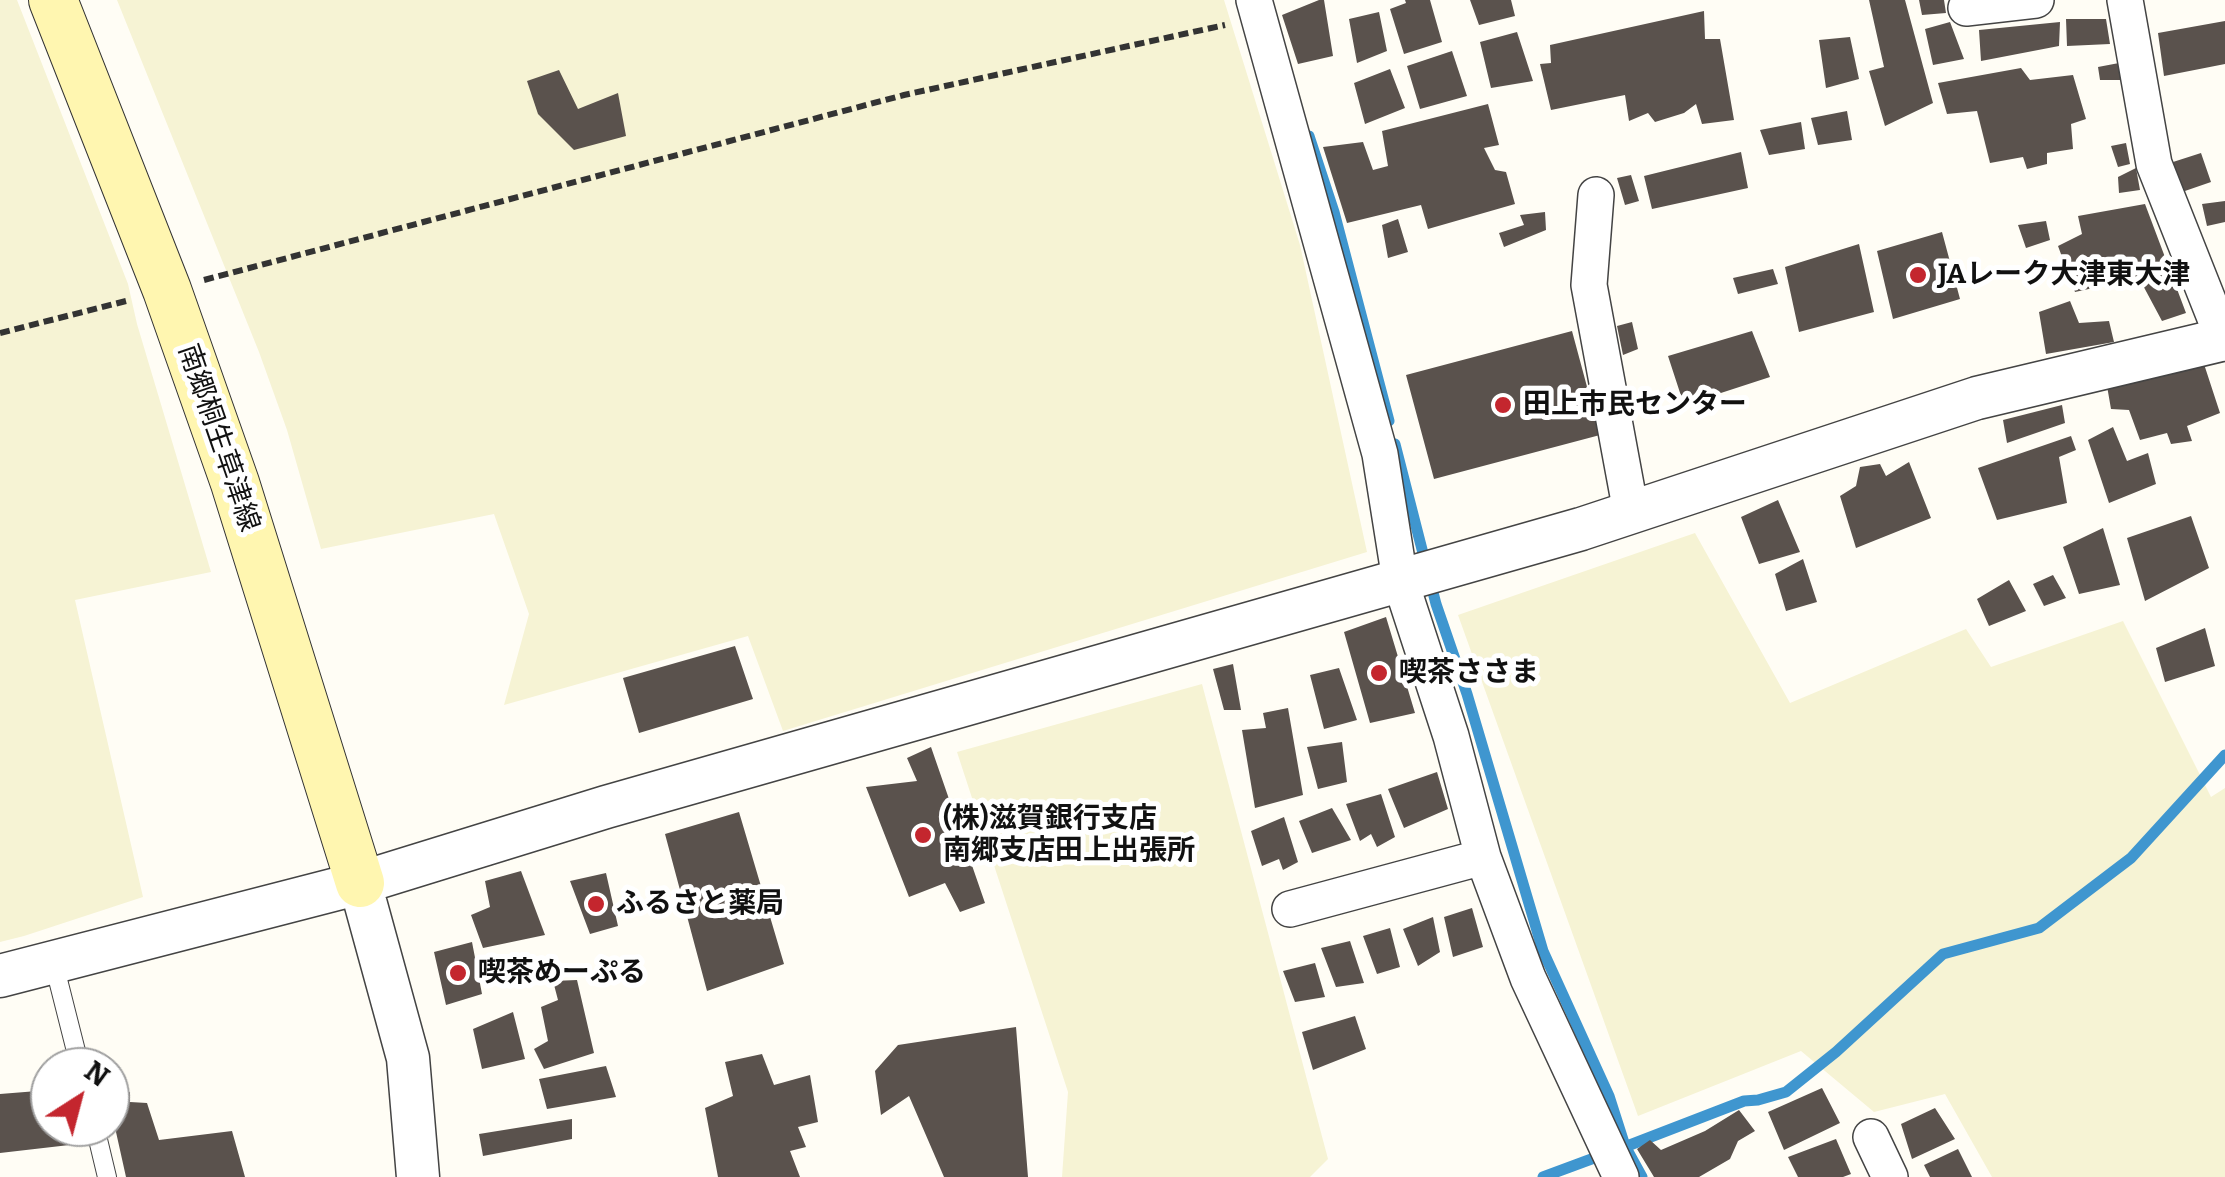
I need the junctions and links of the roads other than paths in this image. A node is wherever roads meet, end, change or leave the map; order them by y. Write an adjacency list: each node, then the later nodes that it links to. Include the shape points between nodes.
1 (53, 0): 11 (main road, 南郷桐生草津線, via 167,290)
2 (2036, 0): 5 (street)
3 (2125, 0): 7 (street, via 2154,164)
4 (1256, 4): 9 (street, via 1380,454)
5 (1966, 8)
6 (1596, 195): 8 (street, via 1588,284)
7 (2224, 341): 8 (street, via 1978,398)
8 (1631, 512): 9 (street)
9 (1400, 580): 10 (street, via 1452,736); 11 (street)
10 (1483, 857): 12 (street); 20 (street, via 1528,978)
11 (360, 883): 13 (street); 19 (street, via 408,1058)
12 (1290, 909)
13 (54, 964): 14 (street); 15 (lane)
14 (0, 976)
15 (75, 1047)
16 (1871, 1137): 21 (street)
17 (100, 1147): 18 (lane)
18 (107, 1177)
19 (418, 1177)
20 (1621, 1177)
21 (1890, 1177)

